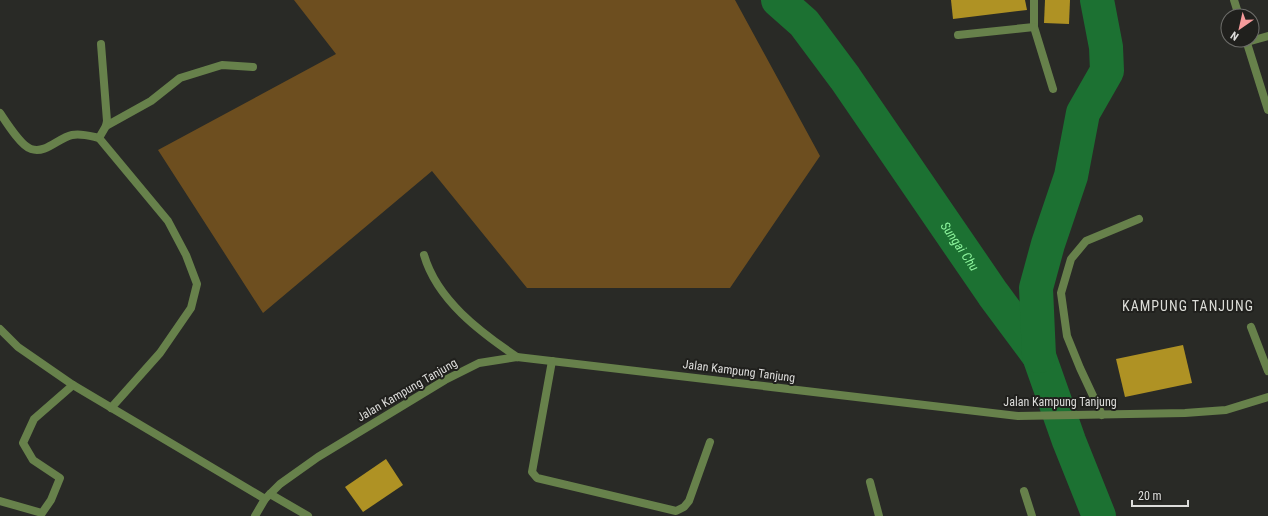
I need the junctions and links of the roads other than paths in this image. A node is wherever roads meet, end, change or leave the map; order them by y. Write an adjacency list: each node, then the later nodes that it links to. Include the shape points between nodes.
1 (1034, 0): 2 (street)
2 (1034, 27): 3 (street); 7 (street)
3 (958, 35)
4 (101, 44): 10 (street)
5 (1248, 48): 8 (street)
6 (253, 67): 10 (street, via 222,65 180,78 151,101)
7 (1053, 89)
8 (1268, 108)
9 (0, 114): 11 (street, via 30,149 42,149 71,135)
10 (106, 126): 11 (street)
11 (99, 138): 21 (street, via 168,221 186,255 197,284 191,308 164,347)
12 (1139, 219): 22 (street, via 1086,241 1071,259 1061,293 1067,336)
13 (424, 255): 16 (street, via 428,270 454,306 491,340)
14 (1251, 327): 18 (street)
15 (0, 329): 19 (street, via 18,347)
16 (517, 357): 17 (street, Jalan Kampung Tanjung); 26 (street, Jalan Kampung Tanjung, via 479,363 444,380 318,457 280,484)
17 (552, 361): 22 (street, Jalan Kampung Tanjung, via 1018,416); 23 (street, via 532,472 537,478 676,511 684,508 689,501)
18 (1268, 372)
19 (72, 385): 21 (street); 27 (street, via 34,419 23,443 33,460 60,478 51,500 42,513)
20 (1268, 397): 22 (street, Jalan Kampung Tanjung, via 1226,410)
21 (111, 408): 26 (street)
22 (1102, 415)
23 (710, 442)
24 (870, 482): 30 (street)
25 (1024, 491): 31 (street)
26 (268, 496): 28 (street, Jalan Kampung Tanjung); 29 (street)
27 (0, 501)
28 (255, 516)
29 (308, 516)
30 (879, 516)
31 (1032, 516)

